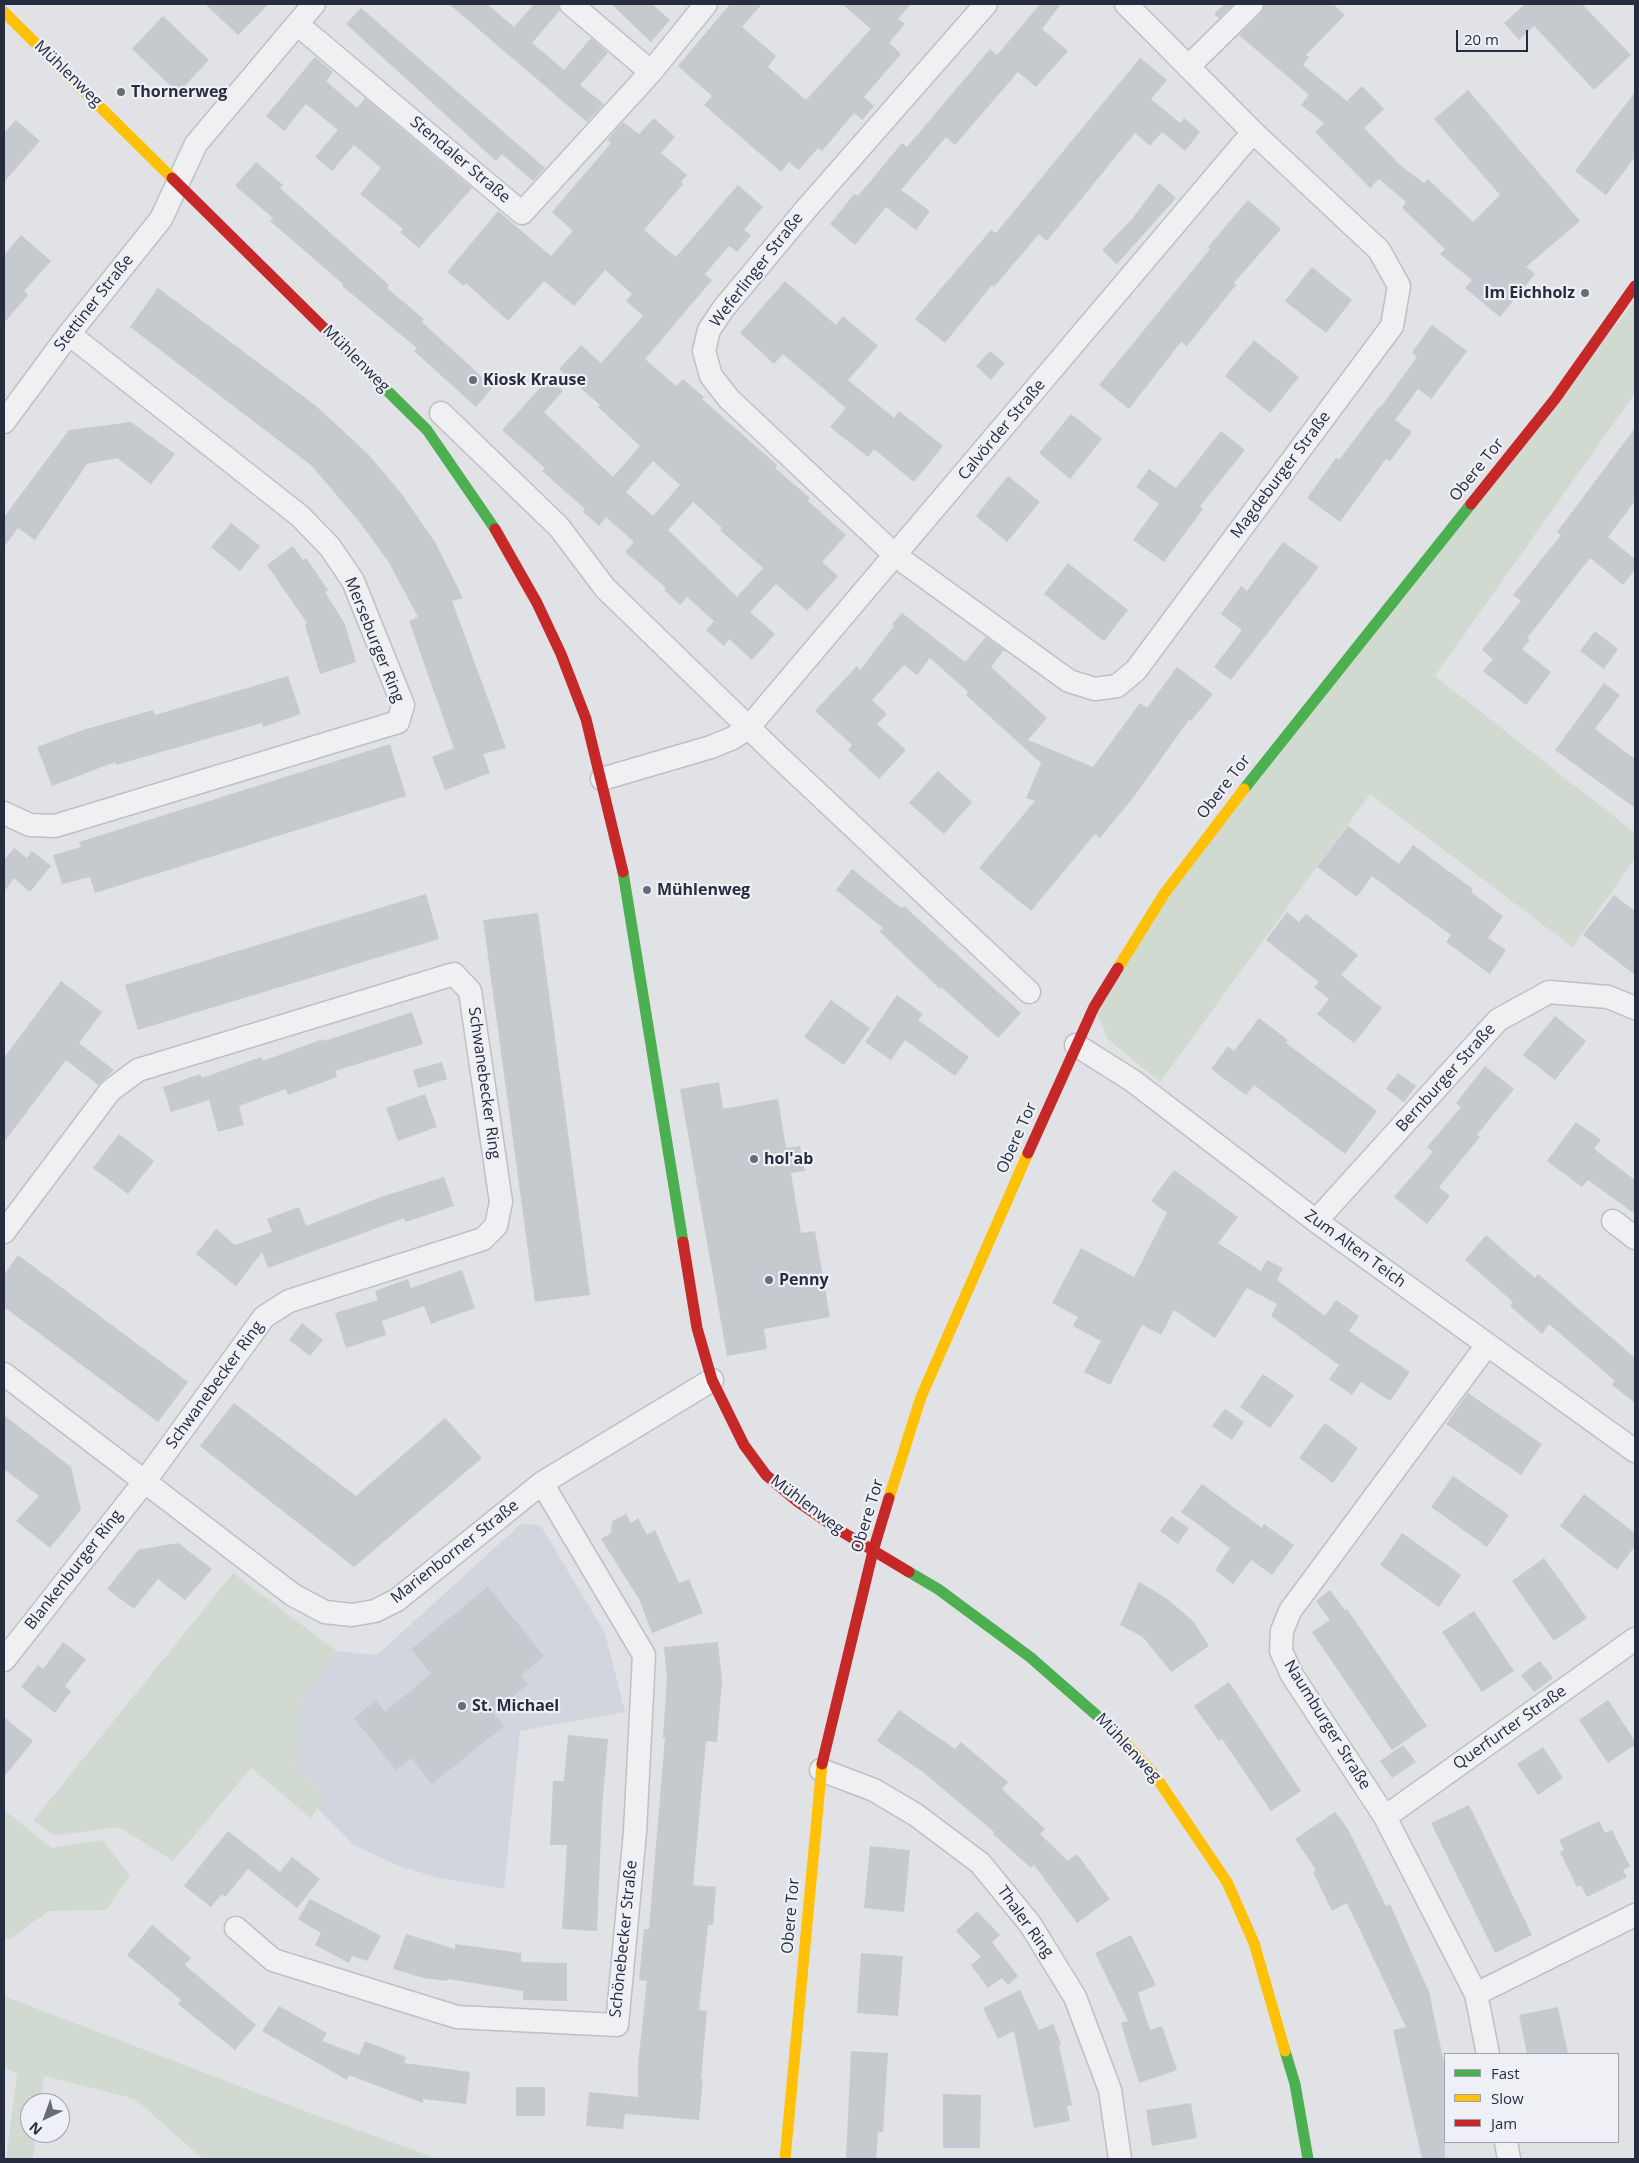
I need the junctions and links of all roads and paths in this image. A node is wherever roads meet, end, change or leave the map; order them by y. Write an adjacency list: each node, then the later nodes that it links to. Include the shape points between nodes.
1 (314, 4): 8 (street)
2 (571, 4): 10 (street)
3 (706, 4): 10 (street, Stendaler Straße)
4 (986, 4): 17 (street, Weferlinger Straße, via 723,309 709,330 704,351 711,376 729,399)
5 (1126, 4): 9 (street, Magdeburger Straße)
6 (1252, 4): 9 (street)
7 (4, 12): 12 (street, Mühlenweg)
8 (297, 24): 10 (street, Stendaler Straße, via 522,212); 12 (street, via 196,144)
9 (1188, 66): 11 (street, Magdeburger Straße)
10 (651, 72)
11 (1253, 132): 17 (street, Calvörder Straße); 17 (street, Magdeburger Straße, via 1379,250 1399,286 1392,326 1136,670 1117,686 1095,689 1069,681)
12 (177, 181): 14 (street, Stettiner Straße, via 161,219); 19 (street, Mühlenweg, via 427,430 506,547 537,603 586,719)
13 (1635, 286): 23 (street, Obere Tor, via 1555,399 1242,791 1164,894 1094,1007)
14 (69, 334): 16 (street, Stettiner Straße); 20 (street, Merseburger Ring, via 300,516 330,547 353,581 403,705 398,722 55,826 30,825)
15 (441, 413): 18 (street, via 558,527 604,588)
16 (4, 422)
17 (896, 556): 18 (street, Calvörder Straße)
18 (749, 727): 19 (street, via 711,747); 21 (street)
19 (602, 779): 30 (street, Mühlenweg, via 636,943 696,1328)
20 (4, 813)
21 (1029, 992)
22 (1635, 1008): 24 (street, Bernburger Straße, via 1608,997 1549,992 1498,1020)
23 (1076, 1046): 24 (street, Zum Alten Teich, via 1133,1081); 34 (street, Obere Tor, via 921,1397)
24 (1316, 1221): 28 (street, Zum Alten Teich)
25 (1613, 1221): 27 (street)
26 (4, 1232): 32 (street, Schwanebecker Ring, via 110,1091 138,1070 454,974 470,992 501,1202 496,1226 483,1239 289,1301 264,1317)
27 (1635, 1238)
28 (1487, 1345): 31 (street, Zum Alten Teich); 38 (street, Naumburger Straße, via 1290,1611 1282,1631 1281,1651 1292,1675)
29 (4, 1374): 32 (street, Marienborner Straße)
30 (712, 1380): 33 (street, Marienborner Straße); 34 (street, Mühlenweg, via 744,1445 766,1475 819,1517)
31 (1635, 1451)
32 (145, 1481): 33 (street, Marienborner Straße, via 293,1595 325,1612 352,1615 375,1611 397,1600); 36 (street, Blankenburger Ring)
33 (542, 1483): 40 (street, Schönebecker Straße, via 644,1655 635,1832 617,2025 457,2017 273,1960)
34 (874, 1551): 37 (street, Obere Tor); 46 (street, Mühlenweg, via 938,1589 1030,1656 1104,1721 1154,1774 1175,1803 1226,1882 1254,1943 1295,2084)
35 (1635, 1639): 38 (street, Querfurter Straße)
36 (4, 1660)
37 (821, 1770): 44 (street, Obere Tor); 45 (street, Thaler Ring, via 874,1790 916,1814 980,1864 1030,1924 1075,1997 1110,2090)
38 (1385, 1817): 41 (street, Naumburger Straße)
39 (1635, 1915): 41 (street)
40 (236, 1928)
41 (1476, 1994): 42 (street, Naumburger Straße)
42 (1488, 2053)
43 (1506, 2143): 47 (street)
44 (785, 2159)
45 (1120, 2159)
46 (1308, 2159)
47 (1509, 2159)

